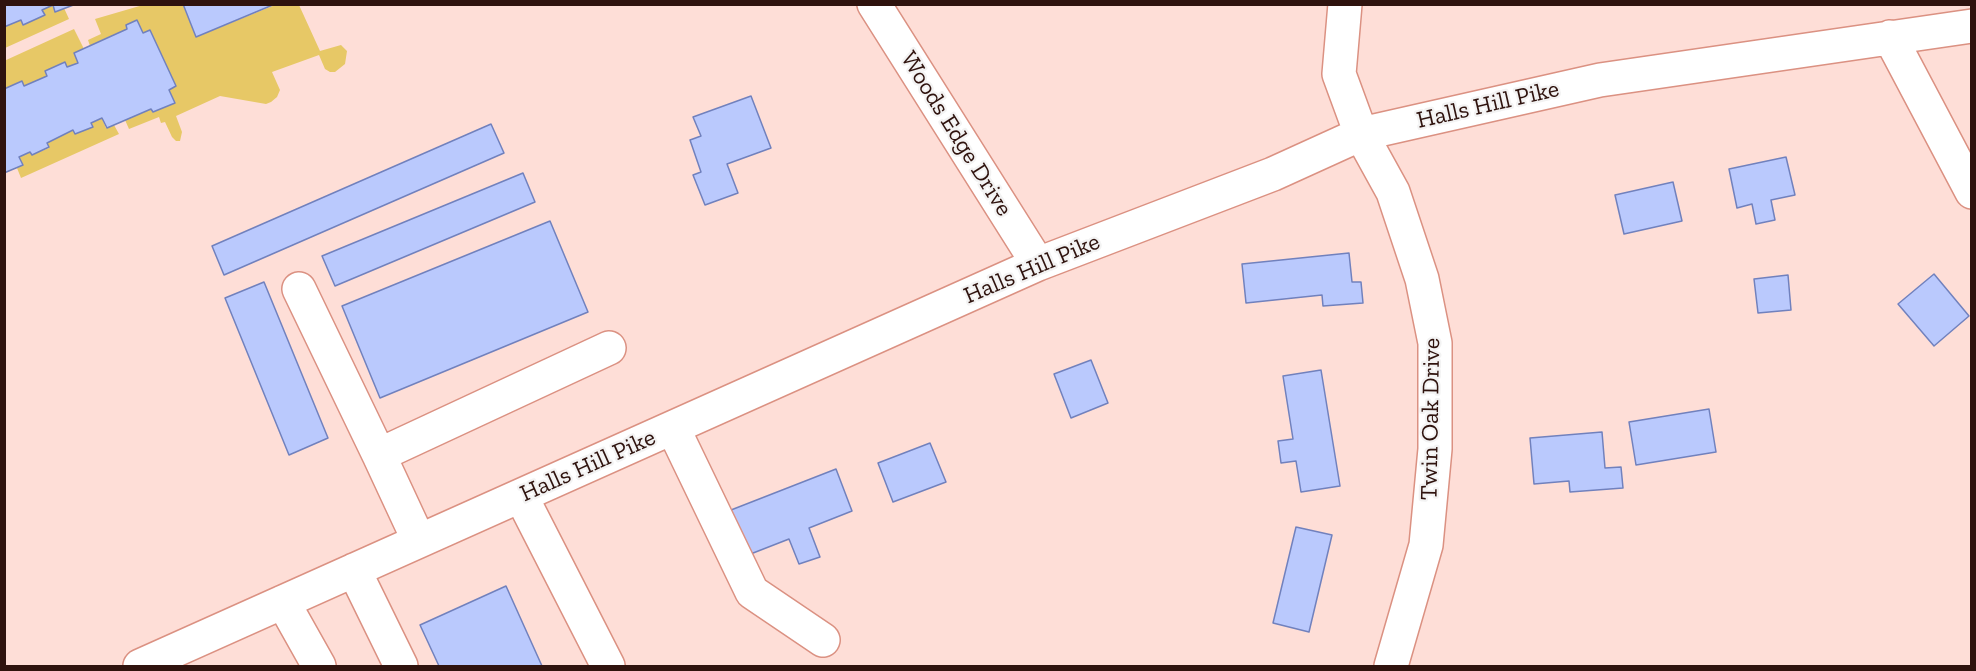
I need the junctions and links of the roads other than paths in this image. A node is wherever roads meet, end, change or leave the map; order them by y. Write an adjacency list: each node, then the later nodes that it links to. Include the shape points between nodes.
1 (874, 4): 7 (street, Woods Edge Drive)
2 (1345, 4): 5 (street, Twin Oak Drive, via 1339,74)
3 (1971, 26): 4 (street, Halls Hill Pike)
4 (1890, 37): 5 (street, Halls Hill Pike, via 1600,80); 6 (street)
5 (1361, 134): 7 (street, Halls Hill Pike, via 1273,174); 21 (street, Twin Oak Drive, via 1393,192 1422,279 1436,343 1435,449 1426,545)
6 (1971, 192)
7 (1038, 264): 10 (street, Halls Hill Pike)
8 (299, 289): 11 (street)
9 (609, 348): 11 (street)
10 (673, 428): 12 (street, Halls Hill Pike); 16 (street, via 752,592)
11 (378, 455): 13 (street)
12 (521, 496): 13 (street, Halls Hill Pike); 20 (street)
13 (419, 541): 14 (street, Halls Hill Pike)
14 (354, 570): 15 (street, Halls Hill Pike); 19 (street)
15 (283, 602): 17 (street, Halls Hill Pike); 18 (street)
16 (823, 640)
17 (140, 666)
18 (319, 666)
19 (401, 666)
20 (608, 666)
21 (1391, 666)

